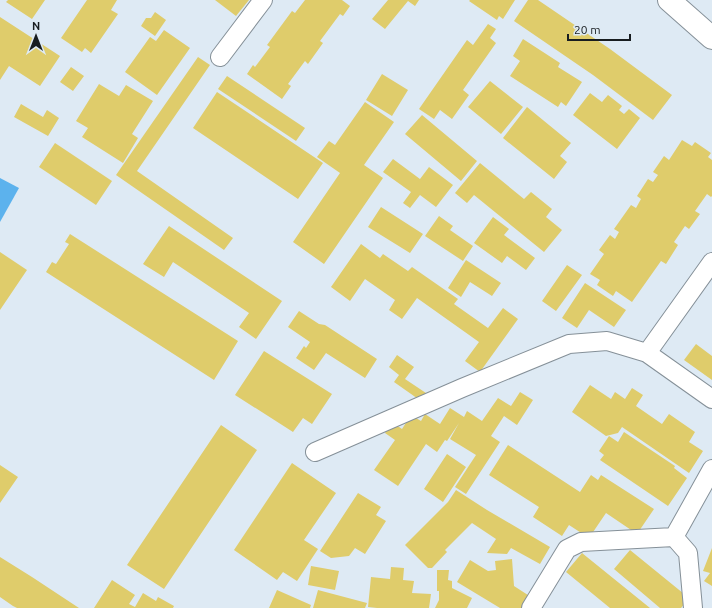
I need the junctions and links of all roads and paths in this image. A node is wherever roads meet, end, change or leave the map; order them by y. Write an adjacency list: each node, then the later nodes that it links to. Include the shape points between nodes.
1 (263, 0): 4 (street)
2 (679, 3): 3 (main road)
3 (712, 38)
4 (220, 57)
5 (712, 262): 6 (street)
6 (647, 352): 7 (street); 8 (street, via 607,341 569,344)
7 (712, 399)
8 (315, 452)
9 (712, 469): 10 (street)
10 (674, 537): 11 (street, via 581,542 567,549); 12 (street, via 688,553)
11 (531, 608)
12 (693, 608)

